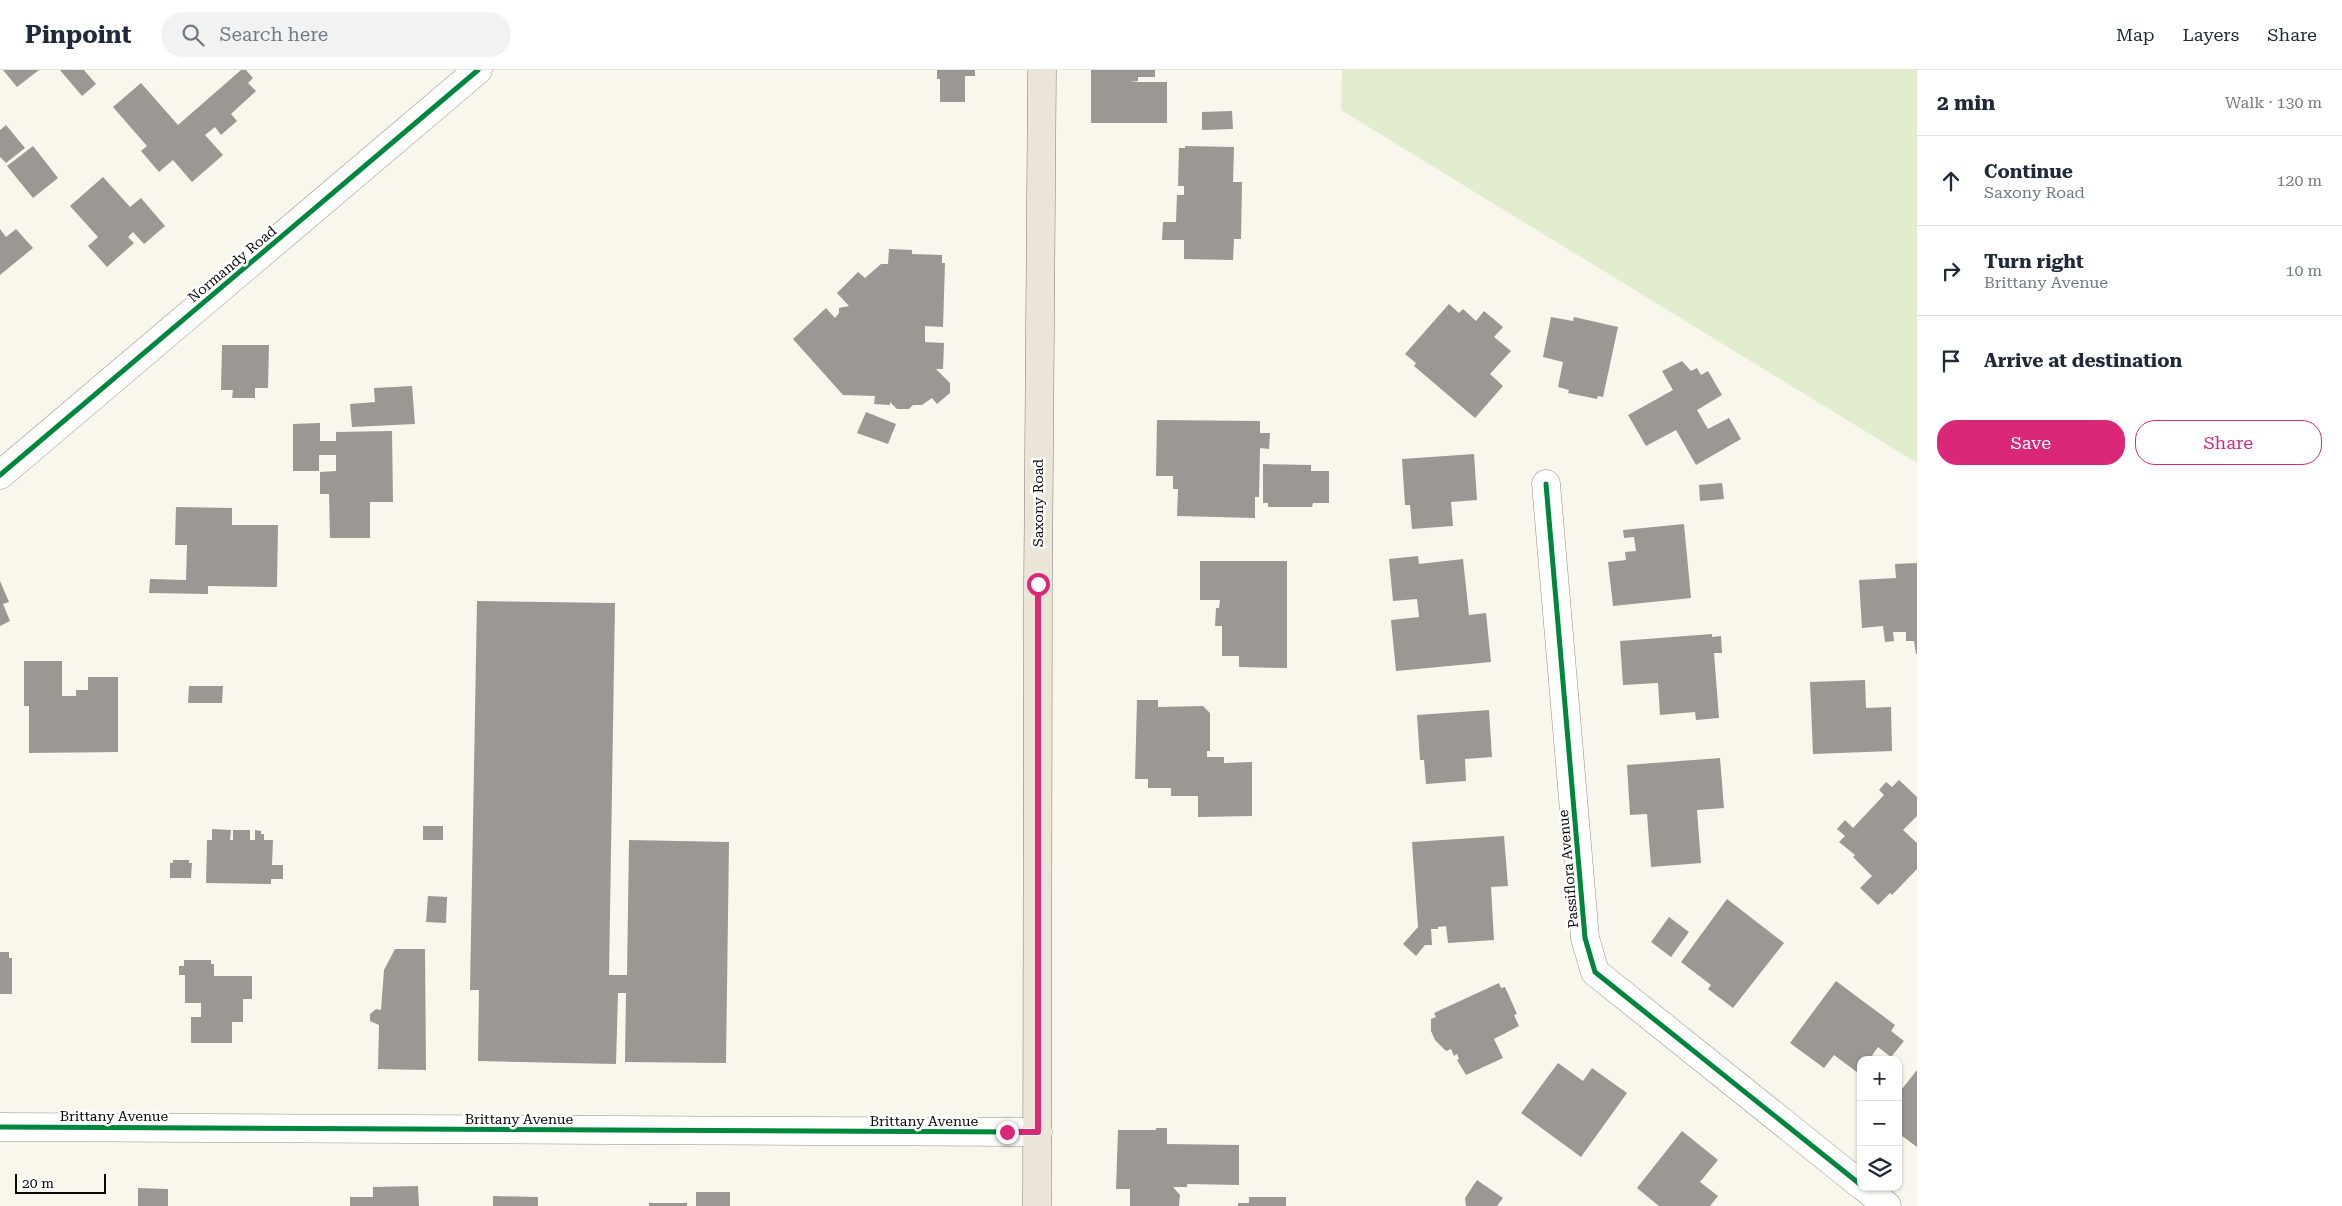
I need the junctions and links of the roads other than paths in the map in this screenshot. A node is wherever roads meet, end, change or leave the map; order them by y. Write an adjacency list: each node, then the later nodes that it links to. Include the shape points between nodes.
1 (478, 70): 3 (street, Normandy Road)
2 (1042, 70): 6 (main road, Saxony Road)
3 (0, 475)
4 (1546, 484): 7 (street, Passiflora Avenue, via 1585,938 1595,972)
5 (0, 1127): 6 (street, Brittany Avenue)
6 (1038, 1132): 9 (main road, Saxony Road)
7 (1857, 1182)
8 (1869, 1191): 10 (street)
9 (1037, 1206)
10 (1887, 1206)

